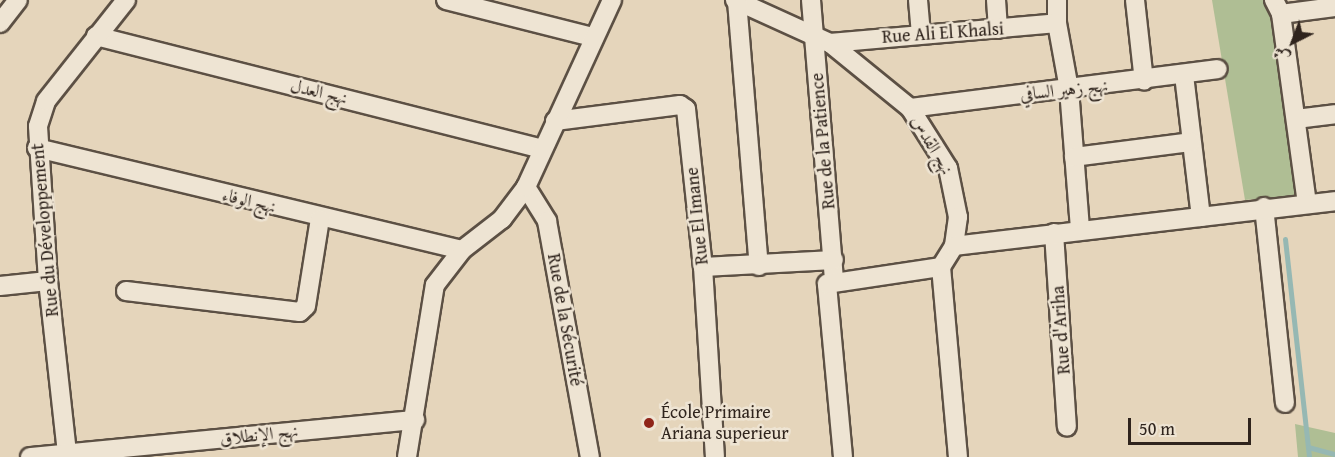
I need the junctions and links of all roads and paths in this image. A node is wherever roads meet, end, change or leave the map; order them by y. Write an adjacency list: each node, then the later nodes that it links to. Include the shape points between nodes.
1 (18, 0): 13 (street)
2 (126, 0): 18 (street, Rue du Développement)
3 (446, 0): 19 (street)
4 (612, 0): 19 (street)
5 (736, 0): 17 (street, نهج القدس); 44 (street)
6 (811, 0): 17 (street, Rue de la Patience)
7 (918, 0): 16 (street)
8 (996, 0): 15 (street)
9 (1057, 0): 14 (street)
10 (1135, 0): 23 (street)
11 (1278, 7): 12 (street); 27 (street)
12 (1335, 7)
13 (0, 23)
14 (1057, 23): 15 (street, Rue Ali El Khalsi); 24 (street)
15 (998, 29): 16 (street, Rue Ali El Khalsi)
16 (921, 32): 20 (street, Rue Ali El Khalsi)
17 (813, 33): 20 (street, نهج القدس); 43 (street, Rue de la Patience)
18 (96, 36): 30 (street, Rue du Développement, via 46,101 38,126); 31 (street, نهج العدل)
19 (592, 37): 28 (street)
20 (830, 43): 25 (street, نهج القدس)
21 (1218, 69): 22 (street, نهج زهير السافي)
22 (1184, 75): 23 (street, نهج زهير السافي); 29 (street)
23 (1144, 81): 24 (street, نهج زهير السافي)
24 (1069, 89): 25 (street, نهج زهير السافي); 32 (street)
25 (910, 108): 41 (street, نهج القدس, via 930,134 954,185 958,217)
26 (1335, 114): 27 (street)
27 (1296, 119): 35 (street)
28 (555, 121): 31 (street); 45 (street, Rue El Imane, via 685,107)
29 (1191, 142): 32 (street); 37 (street)
30 (37, 148): 38 (street, نهج الوفاء); 47 (street, Rue du Développement)
31 (541, 148): 33 (street)
32 (1074, 157): 39 (street)
33 (526, 188): 42 (street, via 494,227); 58 (street, Rue de la Sécurité, via 547,221)
34 (1335, 201): 35 (street)
35 (1307, 203): 36 (street)
36 (1264, 207): 37 (street); 51 (street)
37 (1201, 216): 39 (street)
38 (320, 219): 42 (street, نهج الوفاء); 50 (street, via 306,306 300,312)
39 (1080, 230): 40 (street)
40 (1054, 233): 41 (street); 53 (street, Rue d'Ariha)
41 (954, 246): 46 (street, نهج القدس)
42 (462, 250): 52 (street, via 433,291)
43 (834, 260): 44 (street); 48 (street, Rue de la Patience)
44 (759, 266): 45 (street)
45 (703, 267): 59 (street, Rue El Imane)
46 (941, 267): 48 (street); 61 (street)
47 (48, 281): 49 (street); 55 (street, Rue du Développement)
48 (834, 282): 60 (street, Rue de la Patience, via 825,288)
49 (0, 286)
50 (126, 291)
51 (1286, 404)
52 (415, 420): 54 (street, نهج الإنطلاق); 57 (street)
53 (1067, 427)
54 (169, 451): 55 (street, نهج الإنطلاق)
55 (67, 453): 56 (street, نهج الإنطلاق)
56 (30, 457)
57 (407, 457)
58 (590, 457)
59 (715, 457)
60 (843, 457)
61 (958, 457)

